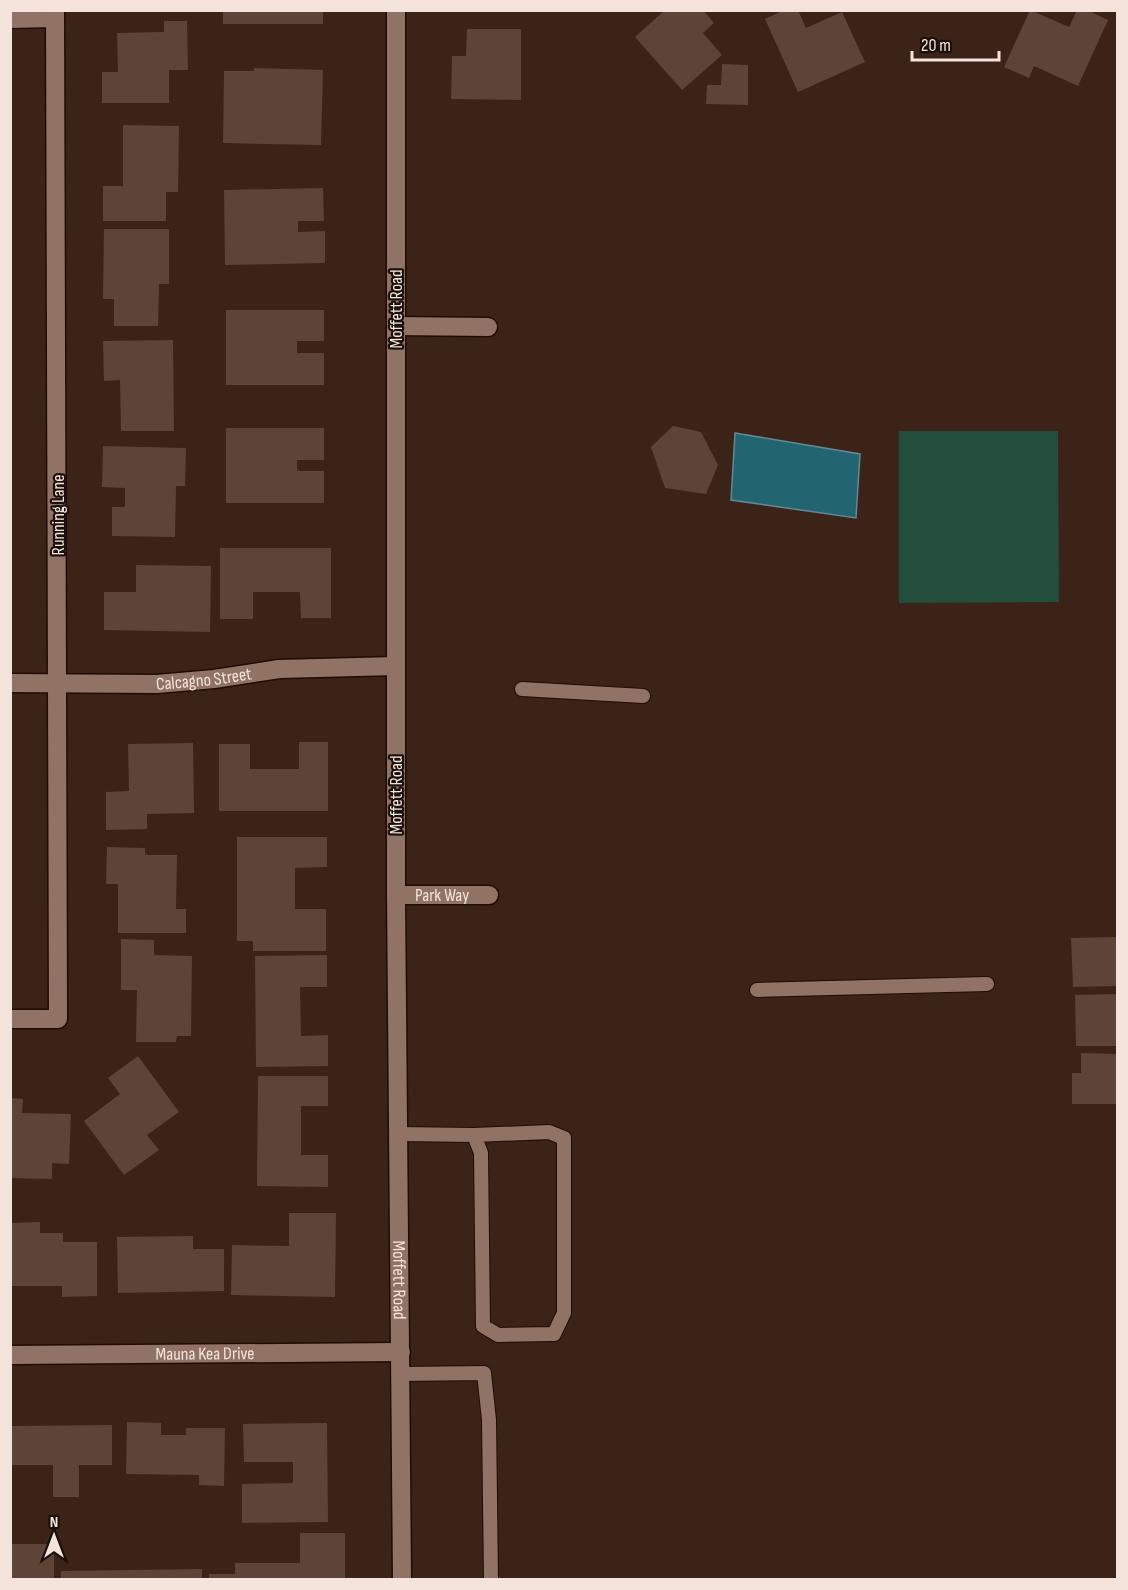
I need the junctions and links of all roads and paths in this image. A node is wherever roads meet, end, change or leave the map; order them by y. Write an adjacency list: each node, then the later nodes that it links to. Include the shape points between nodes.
1 (396, 10): 4 (street, Moffett Road)
2 (56, 14): 3 (street); 7 (street, Running Lane)
3 (10, 19)
4 (396, 326): 5 (street); 6 (street, Moffett Road)
5 (488, 327)
6 (396, 666): 7 (street, Calcagno Street, via 279,669 157,684); 11 (street, Moffett Road)
7 (58, 682): 8 (street, Calcagno Street); 15 (street, Running Lane, via 58,1019)
8 (10, 683)
9 (522, 689): 10 (lane)
10 (643, 696)
11 (396, 895): 12 (street, Park Way); 16 (street, Moffett Road)
12 (489, 895)
13 (987, 984): 14 (lane)
14 (757, 990)
15 (10, 1019)
16 (399, 1134): 17 (lane); 18 (street, Moffett Road)
17 (474, 1135): 17 (lane, via 481,1153 483,1326 498,1335 554,1334 564,1313 564,1138 549,1132)
18 (401, 1352): 19 (street, Mauna Kea Drive); 20 (street, Moffett Road)
19 (10, 1355)
20 (401, 1374): 21 (street, Moffett Road); 22 (lane, via 484,1373 489,1420)
21 (402, 1580)
22 (490, 1580)

